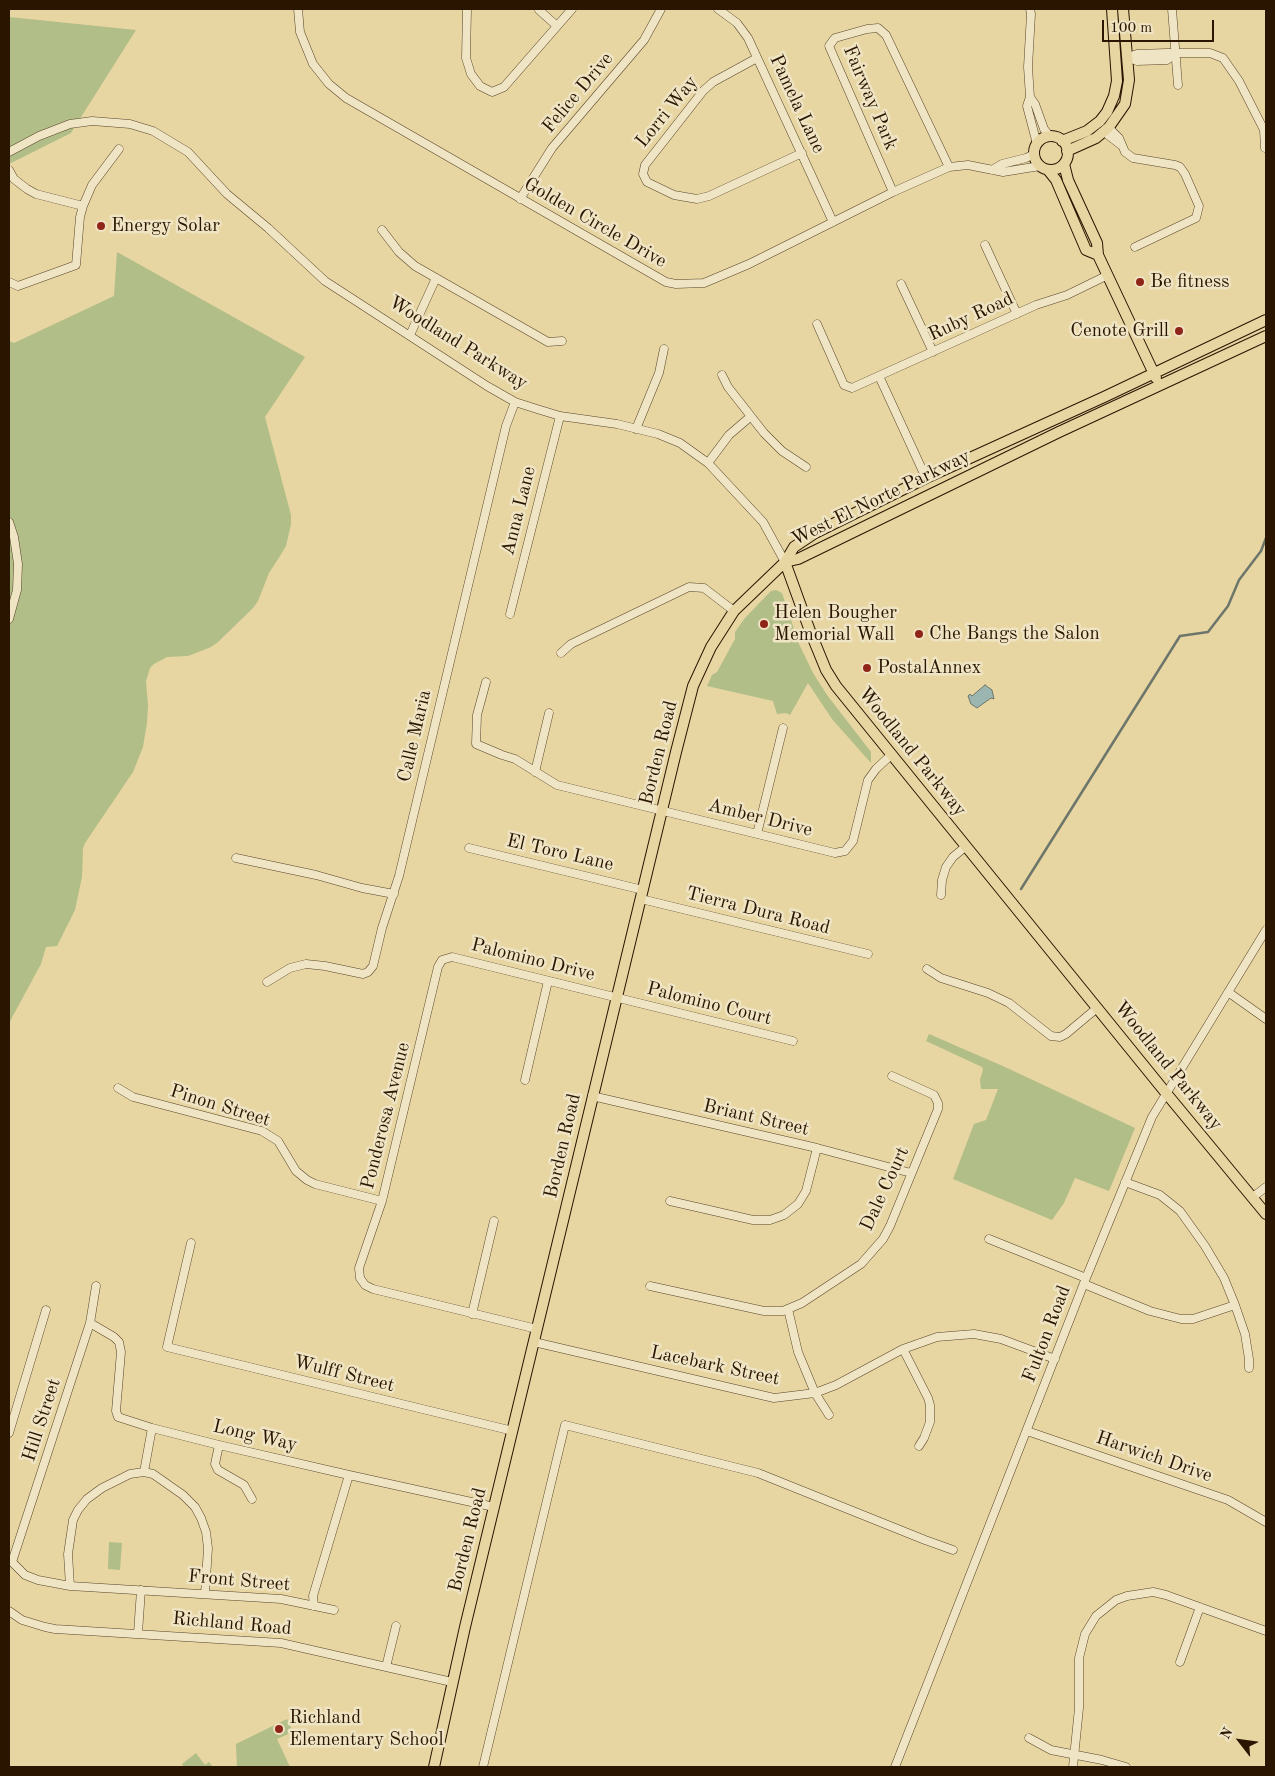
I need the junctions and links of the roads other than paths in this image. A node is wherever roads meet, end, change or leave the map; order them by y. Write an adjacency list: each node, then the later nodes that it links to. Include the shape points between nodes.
1 (298, 9): 34 (street, Golden Circle Drive, via 300,32 313,64 329,84 346,98)
2 (468, 9): 11 (street, via 466,58 471,74 480,86 492,92 504,87)
3 (572, 9): 11 (street)
4 (661, 9): 34 (street, Felice Drive, via 644,40 552,148)
5 (718, 9): 15 (street, Pamela Lane, via 737,23)
6 (1030, 9): 17 (street)
7 (1112, 9): 13 (main road)
8 (1123, 9): 14 (main road)
9 (1172, 9): 12 (street)
10 (539, 10): 11 (street)
11 (557, 26)
12 (1175, 54): 14 (street); 16 (street); 22 (street, via 1210,53 1223,58 1239,80 1264,130)
13 (1116, 57): 14 (main road); 18 (main road, via 1114,96 1107,112)
14 (1128, 57): 19 (main road, via 1125,104)
15 (757, 58): 27 (street, Pamela Lane); 27 (street, Lorri Way, via 703,91 645,164 643,174 647,182 674,195 697,198 709,196)
16 (1178, 85)
17 (1030, 96): 20 (street); 24 (street, via 1027,106)
18 (1097, 123): 19 (main road); 21 (main road, via 1087,132)
19 (1106, 130): 25 (main road); 39 (street, via 1119,138 1125,152 1133,158 1180,167 1199,206 1196,218)
20 (1050, 137): 21 (main road); 24 (main road, via 1041,140)
21 (1062, 141): 25 (main road)
22 (1265, 148)
23 (119, 149): 35 (street, via 92,185)
24 (1036, 150): 30 (main road); 32 (street, via 1026,158)
25 (1068, 151): 28 (main road)
26 (9, 152): 48 (street, Woodland Parkway, via 70,124 92,121 130,124 153,131 188,152 227,194 326,281)
27 (802, 152): 36 (street, Pamela Lane)
28 (1064, 164): 30 (main road, via 1057,169); 40 (main road, via 1097,243)
29 (949, 167): 32 (street, Golden Circle Drive, via 968,165); 33 (street, Golden Circle Drive); 33 (street, Fairway Park, via 886,35 878,28 867,28 835,38 829,46)
30 (1044, 168): 32 (street, Golden Circle Drive); 40 (main road, via 1056,180 1086,250)
31 (9, 170): 35 (street, via 14,179 36,194)
32 (992, 170)
33 (893, 192): 36 (street, Golden Circle Drive)
34 (520, 199): 36 (street, Golden Circle Drive, via 666,282 676,284 704,283)
35 (83, 206): 43 (street, via 76,265 18,286)
36 (833, 222)
37 (382, 230): 42 (street, via 399,252)
38 (986, 245): 45 (street)
39 (1135, 247)
40 (1098, 255): 41 (main road)
41 (1108, 275): 45 (street, Ruby Road); 53 (main road)
42 (436, 278): 48 (street); 50 (street, via 548,342)
43 (9, 282)
44 (901, 284): 52 (street)
45 (1017, 314): 52 (street, Ruby Road)
46 (1266, 320): 53 (main road, West El Norte Parkway)
47 (818, 324): 55 (street, Ruby Road, via 844,385 852,388)
48 (410, 335): 57 (street, Woodland Parkway)
49 (1266, 336): 56 (main road, West El Norte Parkway)
50 (562, 341)
51 (664, 349): 60 (street, via 659,373)
52 (933, 352): 55 (street, Ruby Road)
53 (1154, 374): 56 (main road); 63 (main road, West El Norte Parkway)
54 (722, 375): 59 (street)
55 (879, 376): 63 (street)
56 (1159, 386): 65 (main road, West El Norte Parkway, via 798,559)
57 (515, 402): 58 (street, Woodland Parkway); 80 (street, Calle Maria, via 504,435)
58 (560, 416): 60 (street, Woodland Parkway); 67 (street, Anna Lane)
59 (750, 417): 61 (street, via 729,435); 62 (street, via 782,451)
60 (636, 429): 61 (street, Woodland Parkway, via 680,443)
61 (708, 462): 65 (street, Woodland Parkway, via 763,522)
62 (806, 467)
63 (926, 478): 65 (main road, West El Norte Parkway, via 815,533 794,547)
64 (9, 522): 68 (street, via 18,564 17,590)
65 (785, 562): 66 (main road, Borden Road); 73 (main road, Woodland Parkway, via 826,670)
66 (734, 611): 69 (street, via 704,588 689,587 571,644); 75 (main road, Borden Road, via 711,647 693,686)
67 (510, 614)
68 (9, 619)
69 (561, 653)
70 (486, 682): 74 (street, Amber Drive, via 477,715 476,744 515,759)
71 (549, 713): 74 (street)
72 (783, 728): 76 (street)
73 (891, 755): 76 (street, Amber Drive, via 868,780 853,841 848,849 835,853); 77 (main road, Woodland Parkway)
74 (535, 772): 75 (street, Amber Drive, via 557,785)
75 (663, 811): 76 (street, Amber Drive); 81 (main road, Borden Road)
76 (757, 834)
77 (965, 847): 82 (street, via 946,867); 91 (main road, Woodland Parkway)
78 (469, 848): 81 (street, El Toro Lane)
79 (236, 858): 80 (street)
80 (394, 894): 88 (street, Calle Maria, via 373,966 368,972 363,974 306,964 290,968)
81 (642, 894): 84 (street, Tierra Dura Road); 90 (main road, Borden Road)
82 (941, 895)
83 (1266, 930): 89 (street, Fulton Road)
84 (868, 954)
85 (442, 960): 87 (street, Palomino Drive, via 452,957); 104 (street, Ponderosa Avenue)
86 (927, 969): 91 (street, via 941,978 1010,1003 1051,1036 1066,1034)
87 (548, 981): 90 (street, Palomino Drive); 95 (street)
88 (267, 982)
89 (1228, 992): 92 (street); 97 (street, Fulton Road)
90 (616, 997): 93 (street, Palomino Court); 98 (main road, Borden Road)
91 (1097, 1008): 97 (main road, Woodland Parkway)
92 (1266, 1019)
93 (794, 1041)
94 (892, 1076): 100 (street, Dale Court, via 934,1095 938,1103)
95 (525, 1080)
96 (118, 1088): 104 (street, Pinon Street, via 133,1098 262,1131 278,1141 296,1170 307,1180)
97 (1166, 1093): 101 (street, Fulton Road, via 1152,1117); 103 (main road, Woodland Parkway)
98 (592, 1096): 99 (street, Briant Street); 118 (main road, Borden Road)
99 (817, 1148): 100 (street, Briant Street); 105 (street, via 806,1191 798,1204 784,1215 770,1220 753,1220)
100 (911, 1173): 114 (street, Dale Court, via 883,1239 861,1264)
101 (1125, 1182): 110 (street, Fulton Road); 113 (street, via 1160,1195 1180,1211 1224,1278)
102 (1266, 1186): 103 (street)
103 (1253, 1198): 106 (main road, Woodland Parkway)
104 (382, 1201): 116 (street, Ponderosa Avenue, via 359,1268 365,1285)
105 (670, 1201)
106 (1266, 1214)
107 (494, 1221): 116 (street)
108 (989, 1239): 110 (street)
109 (191, 1243): 127 (street, Wulff Street, via 167,1347)
110 (1085, 1281): 113 (street, via 1137,1306 1182,1320); 121 (street, Fulton Road)
111 (96, 1286): 117 (street, Hill Street)
112 (650, 1286): 114 (street, Dale Court, via 764,1311)
113 (1235, 1305): 122 (street, via 1245,1334)
114 (788, 1309): 123 (street, via 798,1352)
115 (46, 1310): 128 (street)
116 (472, 1314): 118 (street)
117 (90, 1323): 125 (street, Long Way, via 119,1342 118,1418); 137 (street, Hill Street)
118 (537, 1329): 119 (main road, Borden Road)
119 (534, 1342): 123 (street, Lacebark Street, via 774,1398); 127 (main road, Borden Road)
120 (902, 1349): 121 (street, Lacebark Street, via 937,1337 974,1334 1002,1339); 123 (street, Lacebark Street); 130 (street, via 930,1405 930,1422)
121 (1054, 1359): 126 (street, Fulton Road)
122 (1249, 1368)
123 (815, 1393): 124 (street)
124 (829, 1415)
125 (152, 1428): 129 (street, Long Way); 131 (street)
126 (1027, 1430): 135 (street, Harwich Drive, via 1228,1500); 155 (street, Fulton Road)
127 (513, 1431): 134 (main road, Borden Road)
128 (9, 1433)
129 (219, 1445): 132 (street, Long Way); 133 (street, via 214,1464 218,1470 244,1485)
130 (918, 1446)
131 (144, 1472): 138 (street, via 130,1474 102,1488 78,1510 73,1520 68,1554); 140 (street, via 159,1478 195,1506 206,1532 208,1548)
132 (349, 1475): 134 (street, Long Way); 141 (street, via 313,1596)
133 (252, 1499)
134 (494, 1507): 150 (main road, Borden Road)
135 (1266, 1522)
136 (953, 1550): 154 (street, via 758,1473 565,1425)
137 (12, 1562): 138 (street, Front Street, via 38,1580)
138 (70, 1586): 139 (street, Front Street)
139 (141, 1590): 140 (street, Front Street); 147 (street)
140 (205, 1594): 141 (street, Front Street, via 281,1599)
141 (314, 1606): 143 (street, Front Street)
142 (1200, 1607): 146 (street); 148 (street); 152 (street, via 1153,1592 1116,1600 1096,1616 1085,1634 1079,1658)
143 (334, 1610)
144 (9, 1611): 147 (street, Richland Road, via 22,1620 45,1627)
145 (396, 1626): 149 (street)
146 (1266, 1631)
147 (138, 1633): 149 (street, Richland Road, via 281,1643)
148 (1180, 1662)
149 (386, 1667): 150 (street, Richland Road)
150 (452, 1682): 153 (main road, Borden Road)
151 (1029, 1738): 152 (street, via 1051,1750)
152 (1075, 1755): 156 (street); 157 (street)
153 (434, 1767)
154 (482, 1767)
155 (895, 1767)
156 (1073, 1767)
157 (1126, 1767)

